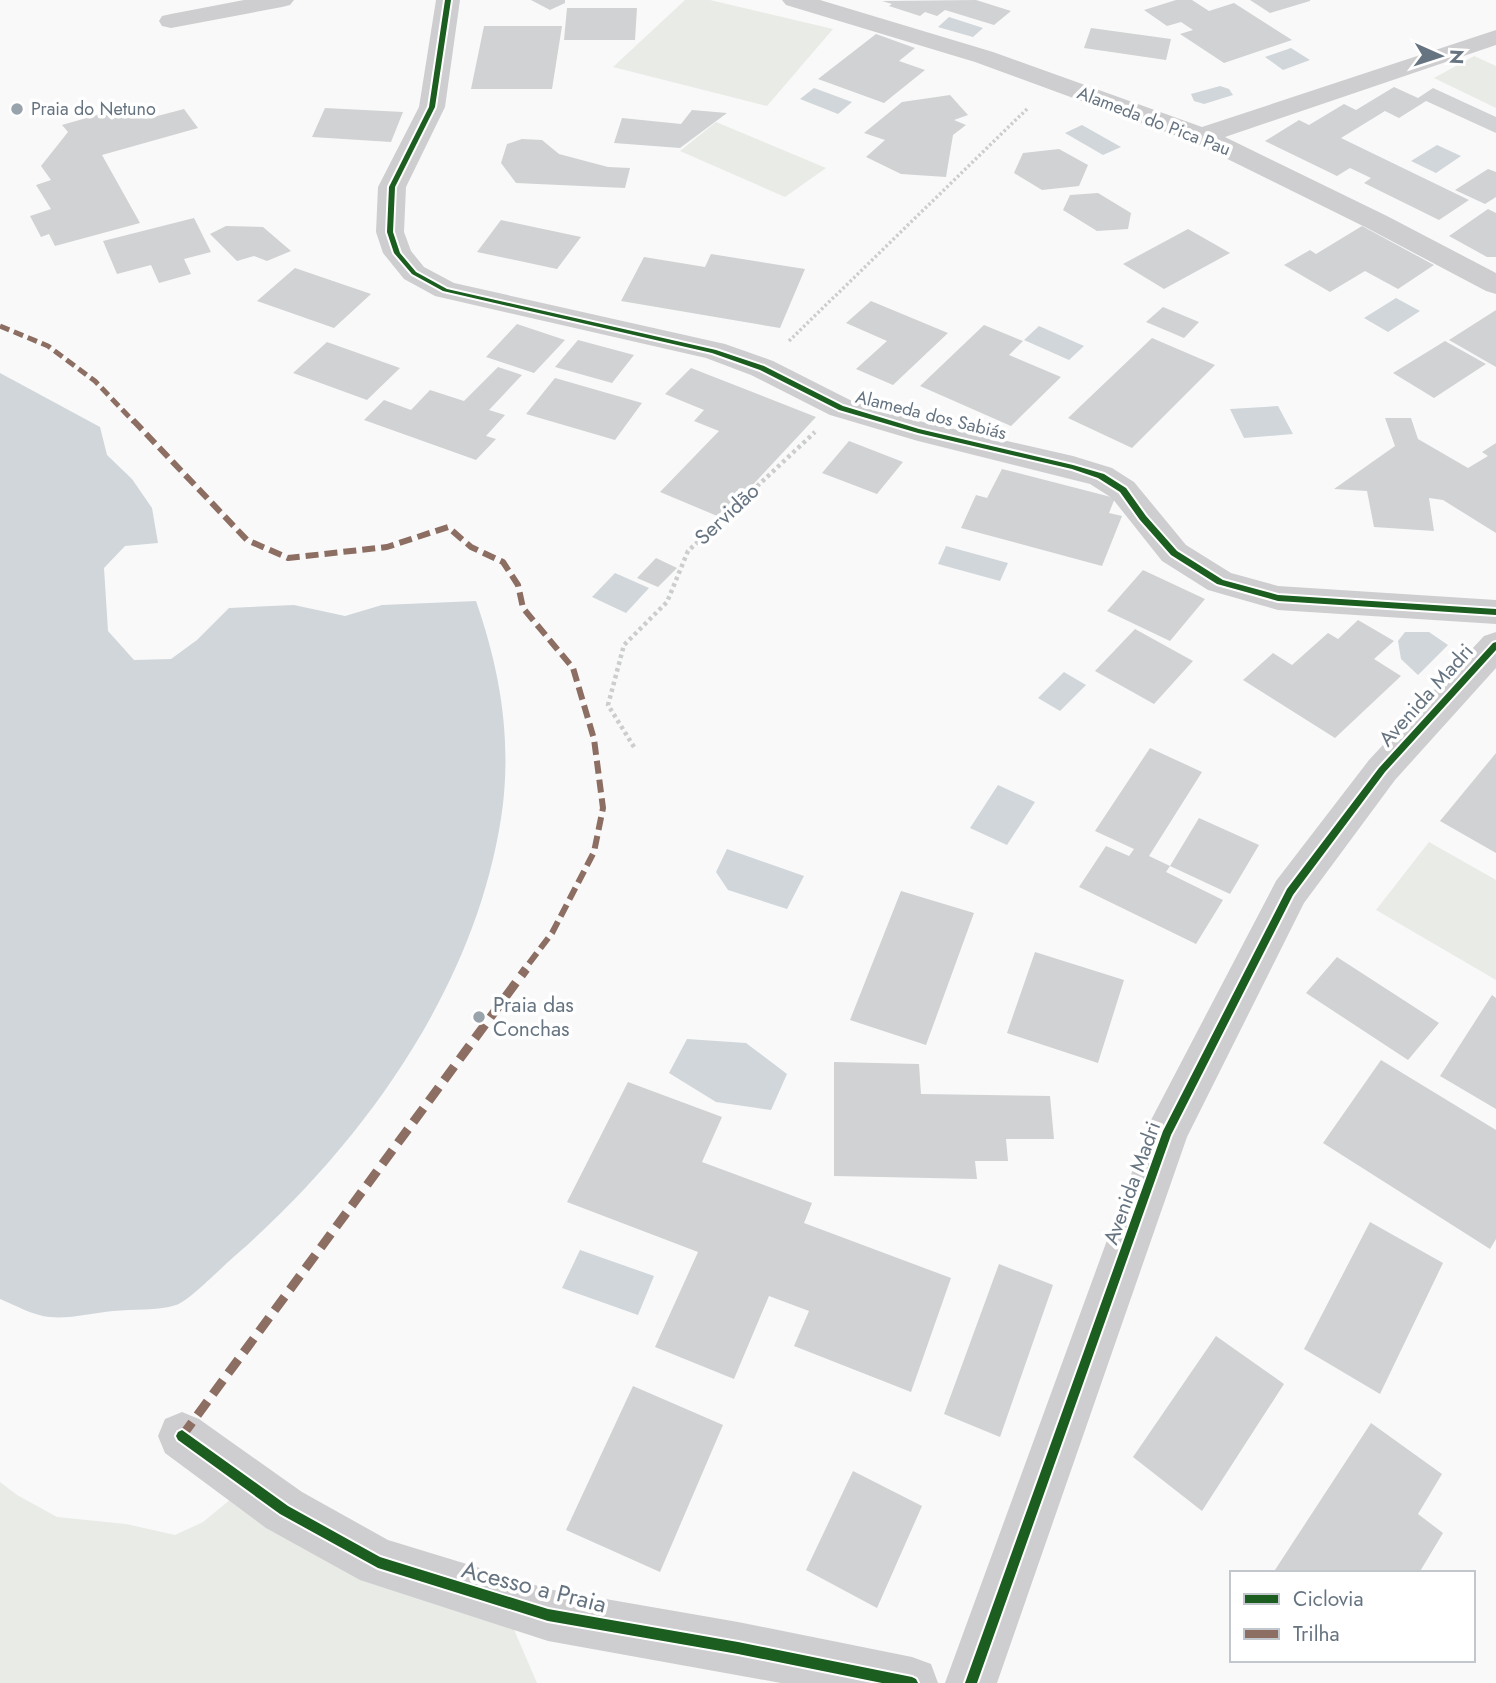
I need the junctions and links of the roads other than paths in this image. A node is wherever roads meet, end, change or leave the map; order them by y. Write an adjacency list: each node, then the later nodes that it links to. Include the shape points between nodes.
1 (282, 0): 4 (street)
2 (449, 0): 8 (street, Alameda dos Sabiás, via 432,107 392,187 390,232 397,253 414,273 445,289 714,351 762,368 841,408 1101,476 1123,489 1174,553 1220,582 1278,598)
3 (794, 0): 6 (street, Alameda do Pica Pau, via 984,57)
4 (171, 21)
5 (1496, 37): 6 (street)
6 (1202, 136): 7 (street, Alameda do Pica Pau)
7 (1496, 285)
8 (1496, 612)
9 (1496, 645): 12 (street, Avenida Madri, via 1382,770 1290,892 1166,1134)
10 (182, 1436): 11 (street, Acesso a Praia, via 284,1510 378,1562 548,1615)
11 (912, 1683)
12 (971, 1683)

